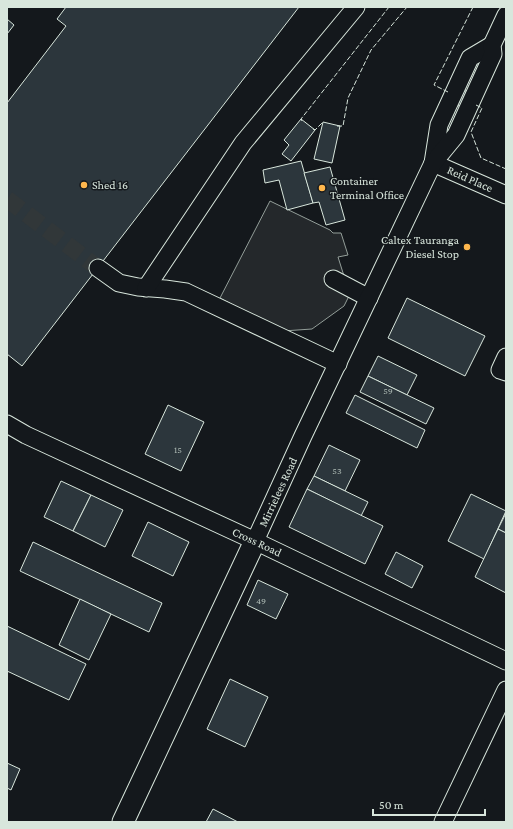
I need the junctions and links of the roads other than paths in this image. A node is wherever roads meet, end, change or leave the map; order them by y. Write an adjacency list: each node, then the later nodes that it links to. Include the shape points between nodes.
1 (356, 7): 7 (street, via 243,143)
2 (506, 15): 3 (street, Mirrielees Road, via 492,45 493,54 456,135)
3 (433, 163): 4 (street, Reid Place); 8 (street, Mirrielees Road)
4 (506, 196)
5 (98, 268): 7 (street, via 119,283)
6 (333, 279): 8 (street)
7 (146, 288): 10 (street, via 186,292)
8 (369, 298): 10 (street, Mirrielees Road)
9 (506, 357): 11 (street, via 500,370)
10 (338, 364): 13 (street, Mirrielees Road)
11 (506, 372)
12 (7, 424): 13 (street, Cross Road)
13 (256, 541): 14 (street, Cross Road); 16 (main road, Mirrielees Road)
14 (506, 661)
15 (506, 690): 17 (street)
16 (123, 822)
17 (443, 822)

